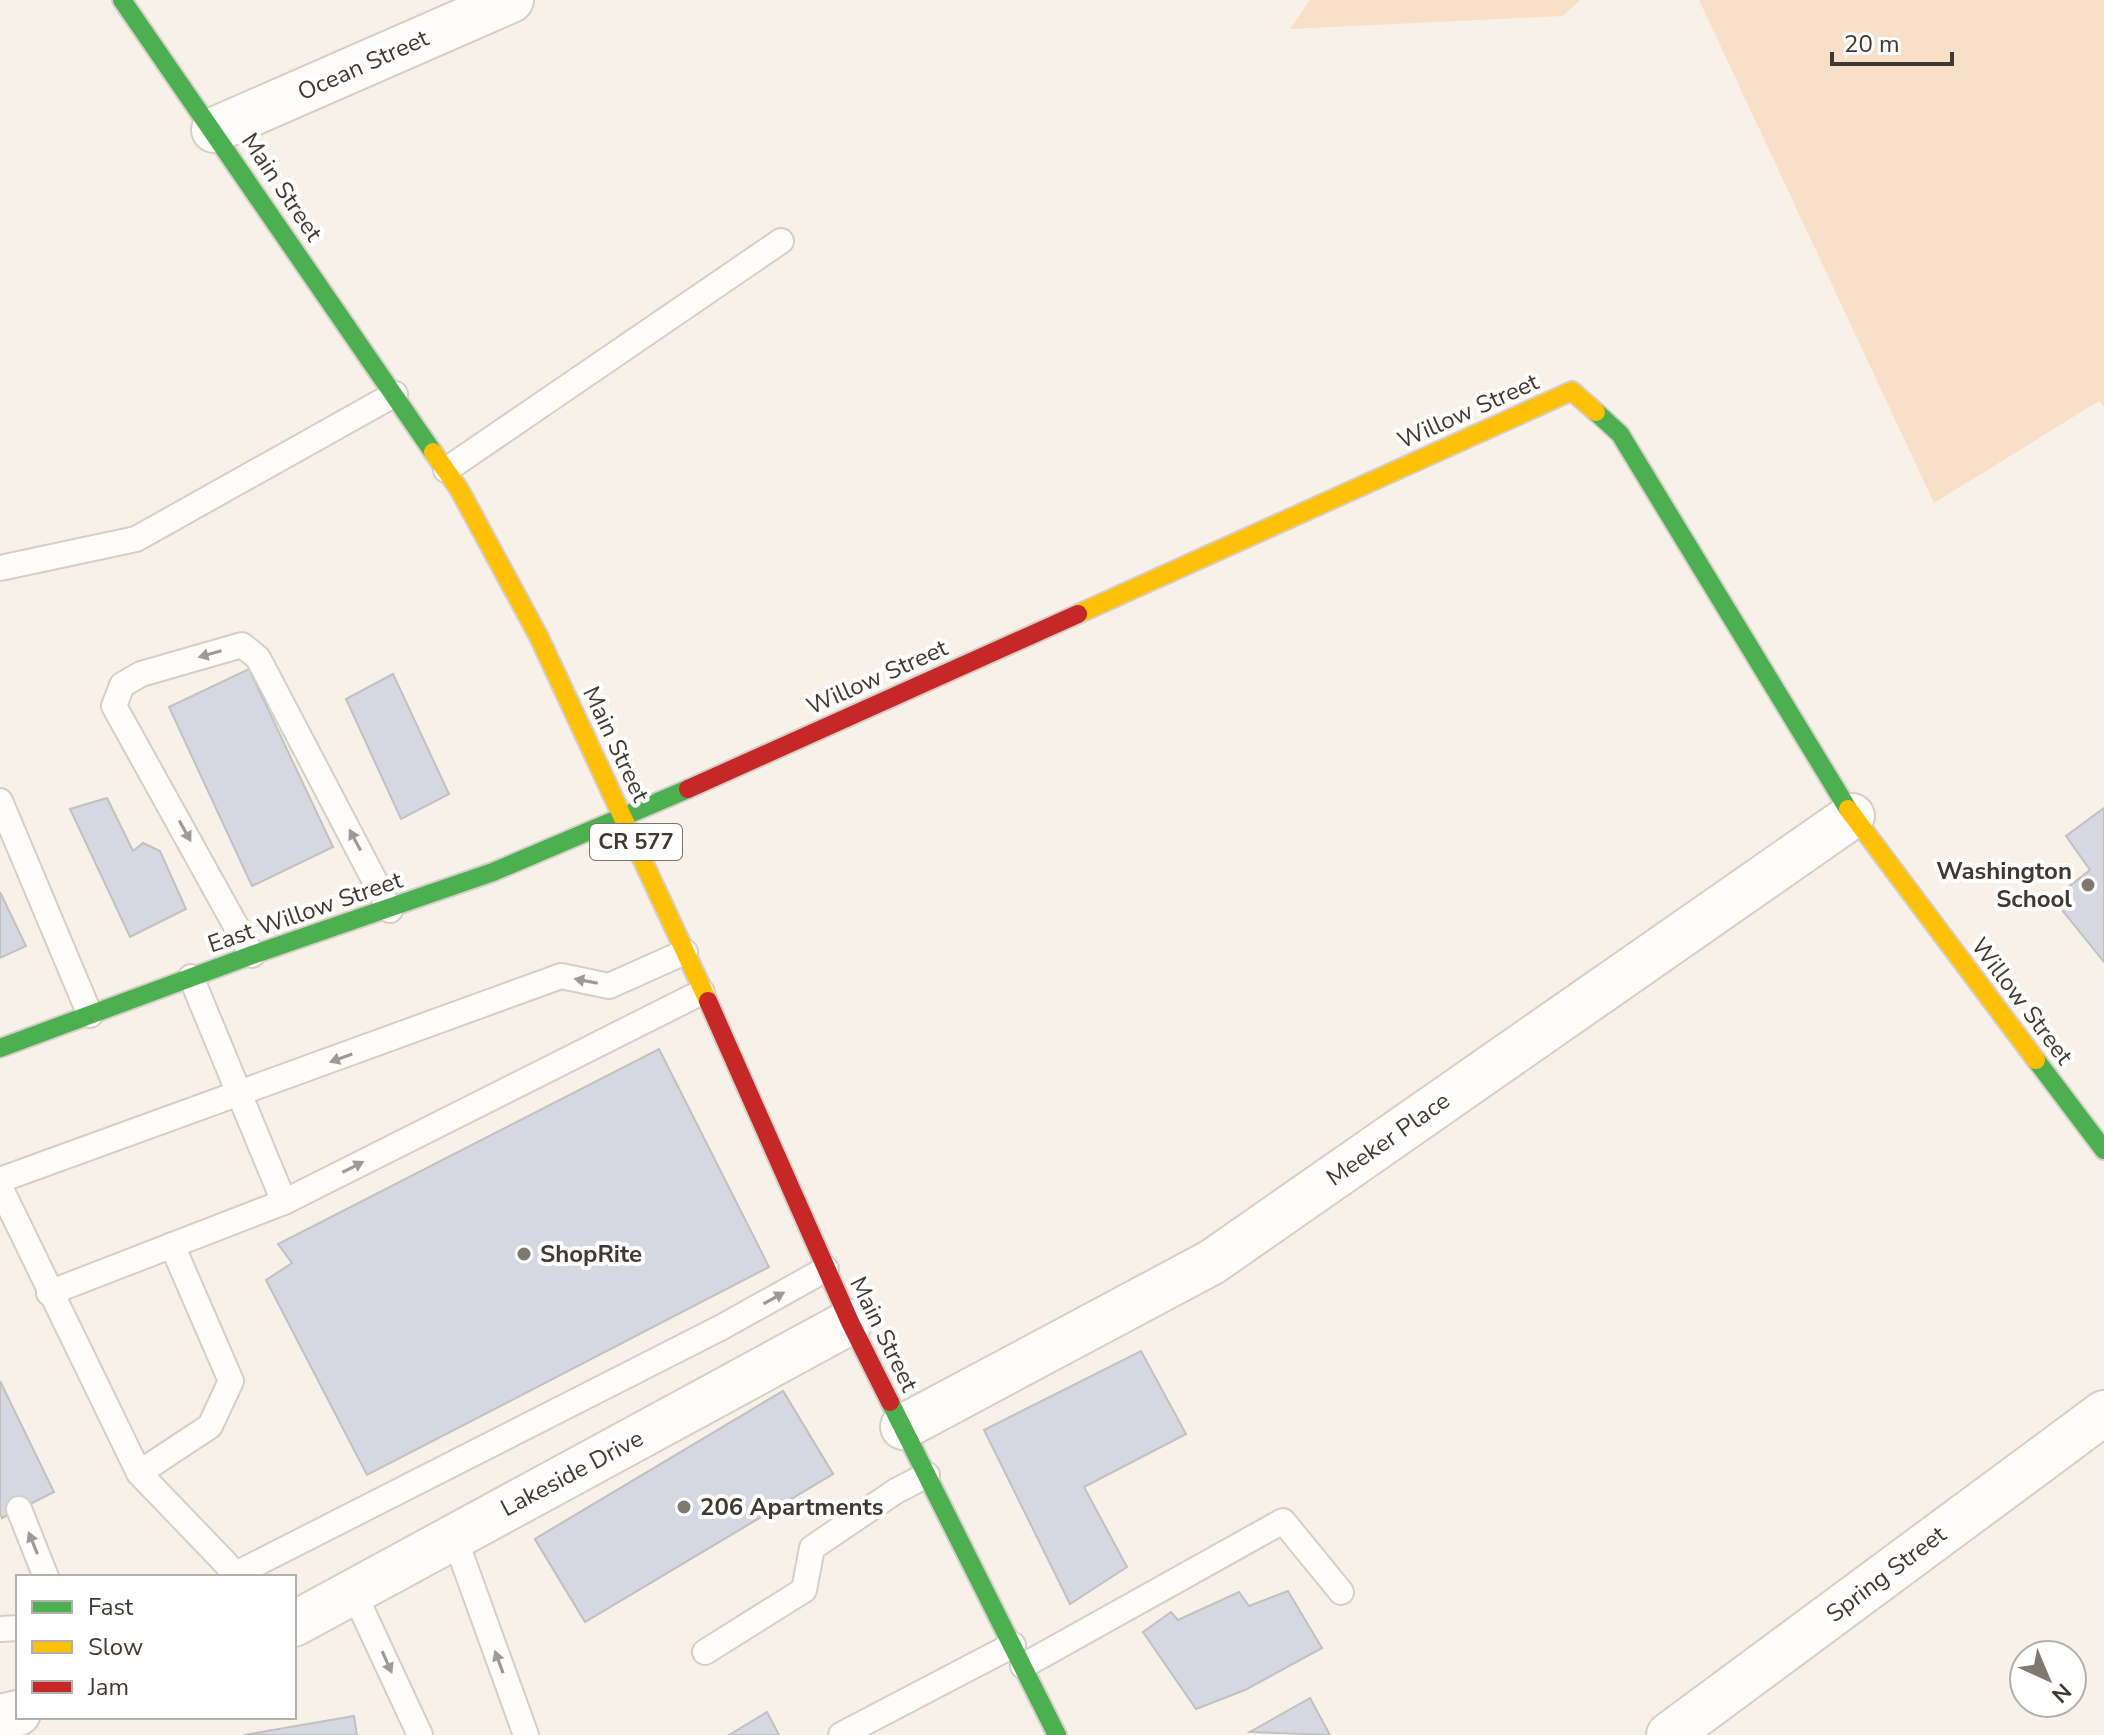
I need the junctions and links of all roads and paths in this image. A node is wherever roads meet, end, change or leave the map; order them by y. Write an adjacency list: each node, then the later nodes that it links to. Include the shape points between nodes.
1 (122, 0): 3 (street, Main Street / CR 577)
2 (511, 0): 3 (street, Ocean Street)
3 (214, 130): 5 (street, Main Street / CR 577)
4 (781, 241): 6 (lane)
5 (395, 394): 6 (street, Main Street / CR 577); 7 (lane, via 136,539)
6 (446, 470): 10 (street, Main Street / CR 577, via 539,637)
7 (0, 568)
8 (0, 801): 16 (lane)
9 (1852, 816): 10 (street, Willow Street, via 1620,434 1572,391); 19 (street, Willow Street); 28 (street, Meeker Place, via 1212,1262)
10 (624, 818): 11 (street, East Willow Street); 12 (street, Main Street / CR 577)
11 (390, 910): 13 (street, East Willow Street); 13 (lane, one-way to 13, via 258,658 242,645 141,674 122,685 114,706)
12 (685, 952): 15 (street, Main Street / CR 577); 18 (lane, one-way to 18, via 609,986 561,976)
13 (252, 955): 14 (street, East Willow Street)
14 (191, 977): 16 (street, East Willow Street); 18 (lane)
15 (702, 992): 22 (lane, one-way to 15); 24 (street, Main Street / CR 577)
16 (90, 1015): 17 (street, East Willow Street)
17 (0, 1048)
18 (240, 1096): 20 (lane); 22 (lane)
19 (2104, 1150)
20 (0, 1180)
21 (0, 1187): 25 (lane)
22 (284, 1202): 23 (lane)
23 (172, 1245): 25 (lane); 29 (lane, via 231,1381 210,1426)
24 (826, 1269): 26 (street, Main Street / CR 577); 29 (lane, one-way to 24, via 236,1574)
25 (49, 1293): 29 (lane)
26 (850, 1322): 28 (street, Main Street / CR 577); 32 (street, Lakeside Drive)
27 (2104, 1413): 43 (street, Spring Street)
28 (903, 1427): 30 (street, Main Street / CR 577)
29 (139, 1473)
30 (927, 1475): 37 (lane, via 812,1548 804,1590); 38 (street, Main Street / CR 577)
31 (19, 1509): 33 (lane, one-way to 31)
32 (454, 1536): 34 (street, Lakeside Drive); 40 (lane, one-way to 32)
33 (45, 1575)
34 (353, 1591): 36 (street, Lakeside Drive); 39 (lane, one-way to 39)
35 (1341, 1592): 38 (lane, via 1283,1521)
36 (296, 1623)
37 (705, 1652)
38 (1018, 1656): 41 (lane); 42 (street, Main Street / CR 577)
39 (420, 1735)
40 (526, 1735)
41 (841, 1735)
42 (1057, 1735)
43 (1669, 1735)

